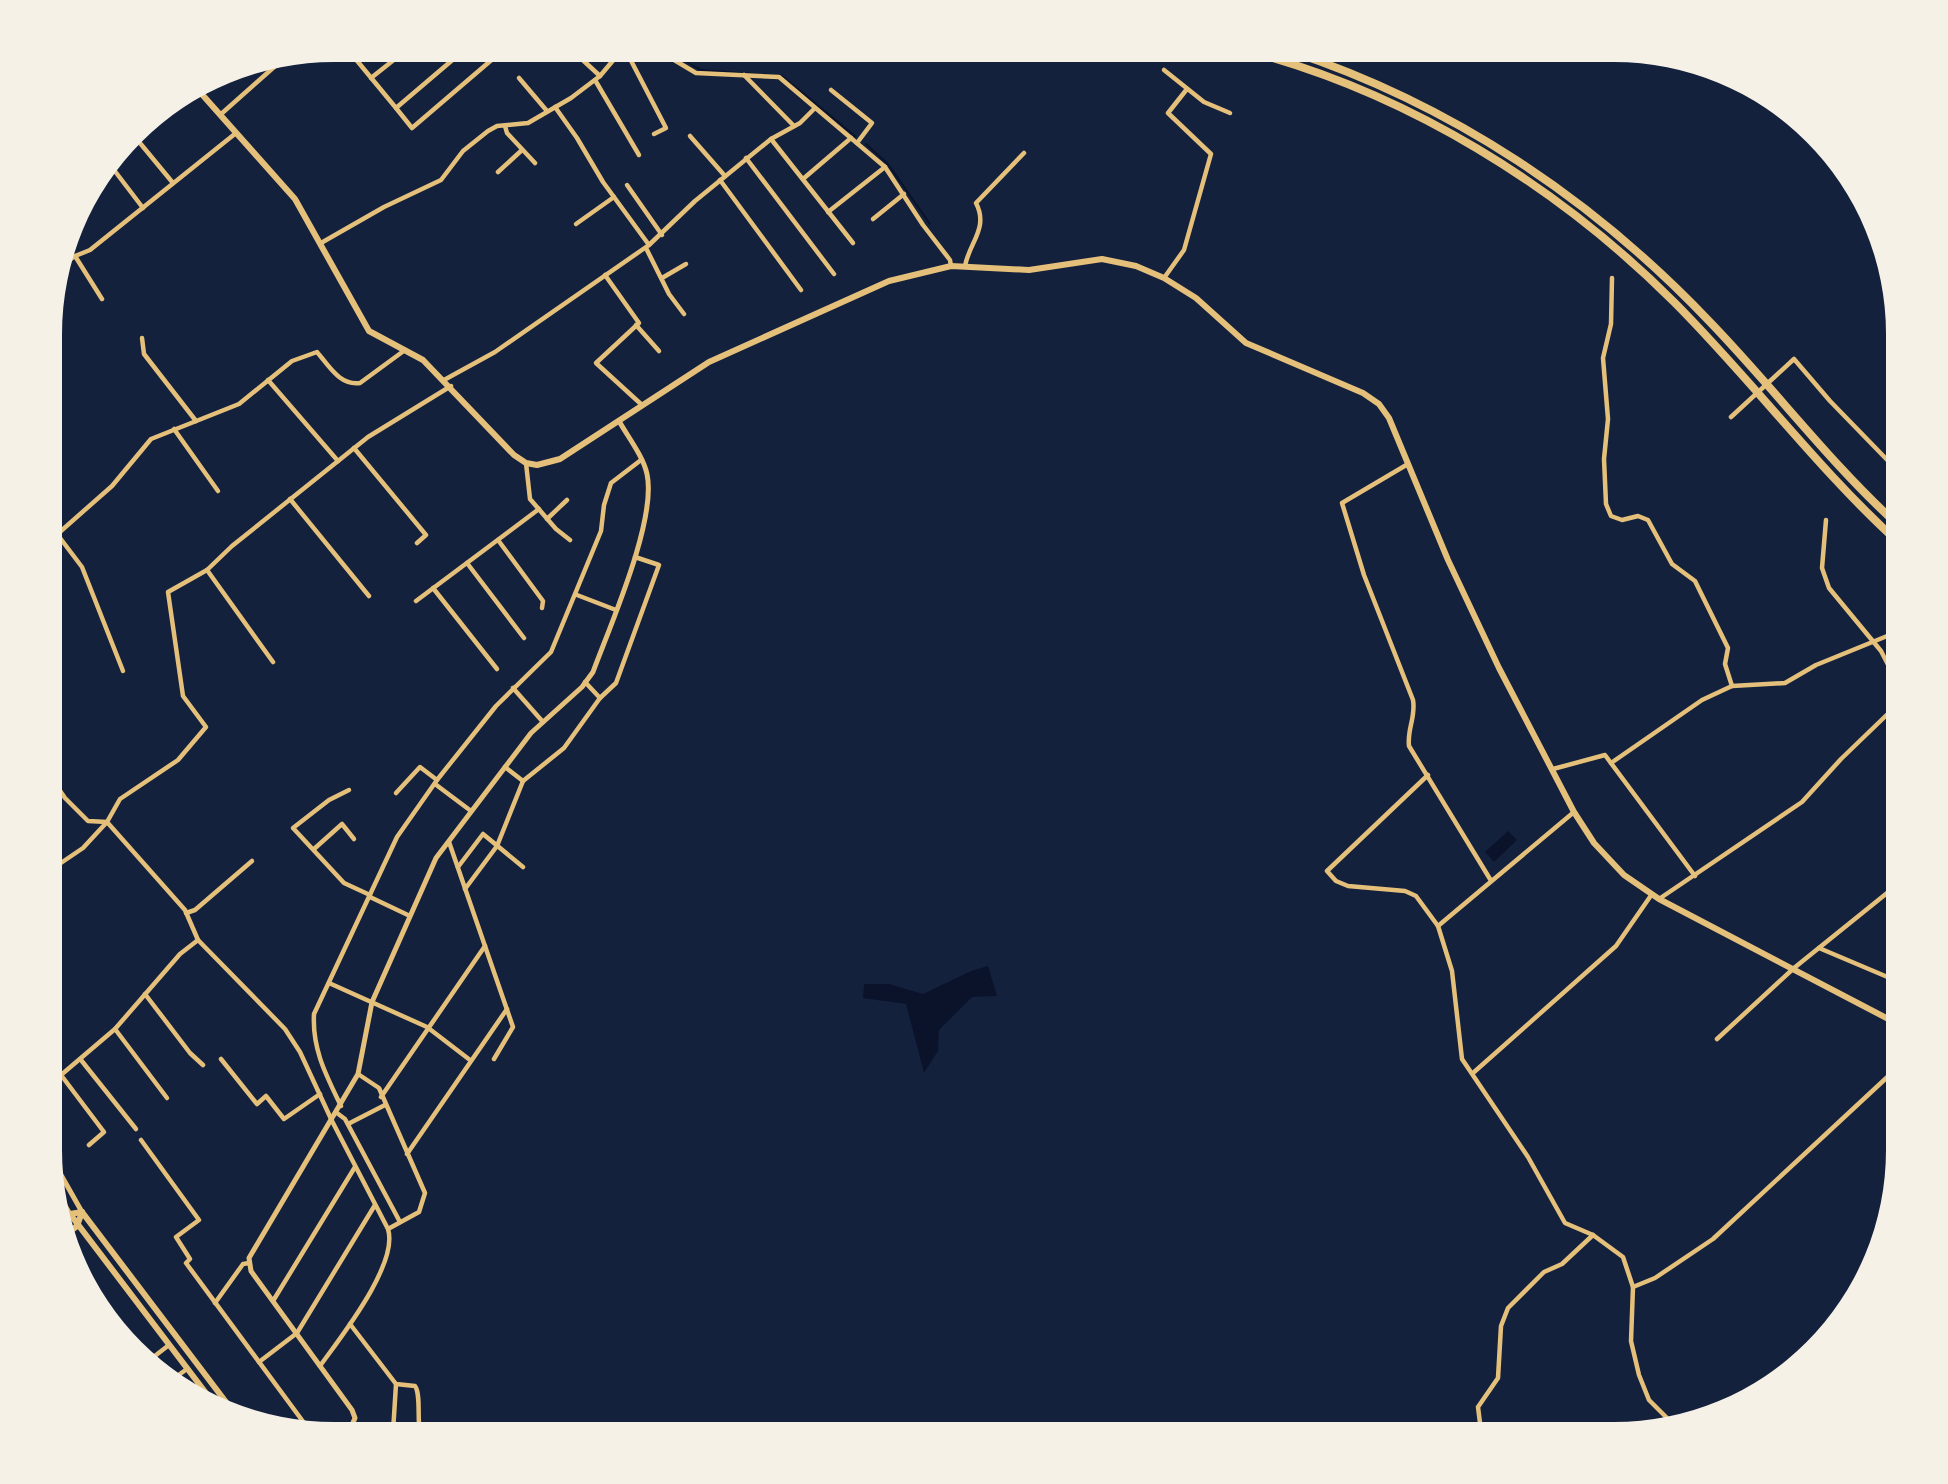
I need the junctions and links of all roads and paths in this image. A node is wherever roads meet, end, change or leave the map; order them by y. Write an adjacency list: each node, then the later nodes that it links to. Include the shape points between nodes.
1 (358, 62): 14 (street)
2 (391, 62): 14 (street)
3 (451, 62): 21 (street)
4 (488, 62): 21 (street, via 412,128)
5 (583, 62): 16 (street)
6 (611, 62): 16 (street)
7 (632, 62): 29 (street, via 666,128)
8 (678, 62): 13 (street, via 696,73)
9 (1281, 62): 96 (highway, via 1346,84 1442,130 1494,159 1570,211 1674,302)
10 (1319, 62): 93 (highway, via 1448,119 1577,201 1682,293)
11 (272, 69): 25 (street)
12 (1164, 70): 17 (street)
13 (744, 75): 22 (street, via 778,77); 27 (street)
14 (371, 78): 21 (street)
15 (519, 78): 23 (street)
16 (597, 78): 20 (street); 37 (street)
17 (1187, 89): 24 (street, via 1210,106); 66 (street, via 1168,113 1210,154 1184,250)
18 (831, 90): 33 (street, via 872,123)
19 (203, 95): 25 (main road)
20 (555, 107): 23 (street); 49 (street)
21 (396, 108)
22 (814, 108): 27 (street); 31 (street)
23 (547, 111): 26 (street, via 520,126)
24 (1230, 113)
25 (220, 115): 28 (main road)
26 (505, 126): 35 (street); 55 (street, via 488,131 463,152 441,180)
27 (794, 126): 32 (street)
28 (236, 133): 46 (street); 55 (main road, via 295,199)
29 (654, 134)
30 (690, 136): 43 (street)
31 (851, 138): 33 (street); 44 (street)
32 (771, 139): 38 (street); 44 (street)
33 (857, 142): 40 (street)
34 (140, 143): 46 (street)
35 (522, 150): 39 (street); 42 (street)
36 (1024, 153): 62 (street, via 976,203 980,210 979,235)
37 (639, 155)
38 (746, 158): 43 (street); 63 (street)
39 (535, 163)
40 (885, 167): 48 (street); 51 (street)
41 (115, 172): 50 (street)
42 (498, 172)
43 (725, 176): 45 (street)
44 (802, 179): 51 (street)
45 (720, 180): 54 (street); 68 (street)
46 (173, 183): 50 (street)
47 (627, 185): 54 (street)
48 (904, 194): 52 (street); 61 (street)
49 (614, 197): 53 (street); 57 (street)
50 (143, 208): 58 (street, via 90,250)
51 (828, 212): 56 (street)
52 (873, 219)
53 (576, 224)
54 (662, 235): 57 (street)
55 (321, 243): 73 (main road, via 369,331)
56 (853, 243)
57 (648, 247): 64 (street); 65 (street)
58 (75, 256): 59 (street); 69 (street)
59 (73, 258)
60 (686, 264): 65 (street)
61 (951, 266): 62 (main road); 78 (main road, via 889,281 709,362)
62 (965, 266): 66 (main road, via 1029,270 1102,259 1136,266)
63 (834, 274)
64 (605, 275): 71 (street, via 639,323); 76 (street, via 495,352)
65 (662, 278): 70 (street)
66 (1164, 278): 88 (main road, via 1196,298 1246,343 1364,393 1379,404)
67 (1612, 278): 119 (street, via 1611,324 1603,358 1608,420 1604,459 1606,504 1611,516 1648,520 1672,564 1695,581 1728,648 1725,664)
68 (801, 290)
69 (102, 299)
70 (684, 314)
71 (636, 325): 74 (street); 78 (street, via 596,363)
72 (142, 338): 80 (street, via 144,354)
73 (405, 350): 75 (street, via 360,383 343,381 317,352 292,361); 76 (main road, via 423,360)
74 (659, 351)
75 (268, 380): 80 (street, via 239,404); 86 (street)
76 (444, 380): 77 (main road)
77 (451, 386): 83 (street); 87 (main road, via 514,455)
78 (642, 405): 81 (main road)
79 (1731, 417): 84 (street, via 1794,359)
80 (196, 421): 82 (street)
81 (620, 421): 85 (street); 87 (main road, via 560,459 537,465)
82 (174, 429): 89 (street); 97 (street, via 151,439 112,486)
83 (354, 448): 86 (street); 100 (street, via 426,535)
84 (1886, 459)
85 (641, 460): 102 (street, via 648,494); 106 (street, via 611,483 601,531)
86 (338, 461): 90 (street)
87 (526, 463): 92 (street, via 528,494)
88 (1408, 464): 126 (main road, via 1499,669); 127 (street, via 1342,503 1364,575 1413,700 1415,714 1407,732 1409,746)
89 (218, 491)
90 (290, 499): 104 (street); 107 (street)
91 (567, 500): 94 (street)
92 (539, 509): 94 (street); 98 (street)
93 (1886, 512)
94 (548, 519): 99 (street)
95 (1826, 520): 113 (street, via 1822,568 1829,588)
96 (1886, 529)
97 (62, 530)
98 (498, 540): 103 (street); 109 (street, via 543,601)
99 (570, 540)
100 (417, 543)
101 (62, 544): 117 (street, via 82,567)
102 (635, 557): 110 (street); 121 (street, via 659,565 615,682)
103 (467, 563): 105 (street); 112 (street)
104 (207, 570): 114 (street); 135 (street, via 168,592 183,696 206,727 178,760 120,799)
105 (433, 588): 108 (street); 116 (street)
106 (577, 595): 110 (street); 120 (street, via 551,652)
107 (369, 596)
108 (416, 601)
109 (542, 608)
110 (616, 610): 118 (street, via 593,672)
111 (1886, 637): 113 (street)
112 (524, 638)
113 (1874, 643): 115 (street); 119 (street, via 1816,665 1785,683)
114 (273, 662)
115 (1886, 663)
116 (497, 669)
117 (123, 671)
118 (585, 682): 121 (street); 123 (street)
119 (1732, 686): 124 (street, via 1702,700)
120 (513, 688): 123 (street); 129 (street)
121 (600, 698): 128 (street, via 564,748)
122 (1886, 716): 144 (street, via 1802,802)
123 (543, 722): 125 (street)
124 (1611, 763): 126 (street, via 1605,755); 144 (street)
125 (504, 767): 128 (street); 133 (street)
126 (1553, 769): 134 (main road)
127 (1428, 776): 145 (street); 153 (street, via 1327,871 1348,886 1405,891 1416,896)
128 (523, 781): 138 (street)
129 (436, 782): 131 (street, via 420,766); 133 (street); 149 (street, via 397,837)
130 (349, 790): 139 (street, via 293,828)
131 (396, 793)
132 (62, 794): 135 (street, via 88,821)
133 (471, 811): 137 (street)
134 (1574, 812): 145 (street); 147 (main road, via 1610,862)
135 (106, 822): 141 (street, via 83,848); 151 (street)
136 (354, 839): 139 (street, via 342,824)
137 (449, 842): 142 (street); 152 (street, via 436,858)
138 (497, 846): 142 (street, via 483,834); 143 (street); 146 (street)
139 (314, 849): 149 (street, via 344,884)
140 (252, 861): 151 (street, via 195,910)
141 (62, 862)
142 (458, 867): 146 (street)
143 (523, 867)
144 (1695, 876): 150 (street)
145 (1490, 879): 153 (street)
146 (465, 889): 155 (street)
147 (1652, 894): 150 (main road); 172 (street, via 1616,946)
148 (1886, 894): 156 (street)
149 (370, 896): 152 (street); 159 (street)
150 (1659, 899): 157 (main road)
151 (186, 912): 154 (street)
152 (410, 916): 161 (street)
153 (1438, 926): 172 (street, via 1452,971 1462,1059)
154 (198, 940): 160 (street, via 180,954); 177 (street, via 285,1029)
155 (485, 946): 162 (street); 164 (street)
156 (1819, 948): 157 (street); 158 (street)
157 (1794, 968): 163 (main road); 166 (street)
158 (1886, 977)
159 (329, 983): 161 (street); 181 (street, via 314,1014 313,1034 318,1059)
160 (145, 994): 165 (street); 171 (street)
161 (372, 1002): 164 (street); 174 (street)
162 (507, 1009): 168 (street, via 513,1031); 170 (street)
163 (1886, 1019)
164 (427, 1027): 170 (street); 178 (street)
165 (115, 1029): 169 (street); 179 (street)
166 (1717, 1039)
167 (221, 1059): 177 (street, via 257,1104 266,1096 284,1119)
168 (494, 1059)
169 (81, 1060): 173 (street); 185 (street)
170 (470, 1060): 188 (street)
171 (203, 1065)
172 (1473, 1073): 199 (street, via 1565,1223)
173 (62, 1074)
174 (358, 1074): 178 (street, via 379,1088); 181 (street)
175 (62, 1076): 187 (street, via 104,1132)
176 (1886, 1078): 201 (street, via 1713,1239)
177 (320, 1094): 183 (street)
178 (381, 1097): 180 (street)
179 (167, 1098)
180 (385, 1105): 184 (street); 188 (street)
181 (341, 1106): 182 (street)
182 (337, 1113): 183 (street); 184 (street)
183 (332, 1121): 189 (street); 200 (street)
184 (348, 1124): 195 (street)
185 (136, 1129)
186 (141, 1140): 203 (street, via 199,1220 176,1237 190,1258 186,1263)
187 (88, 1145)
188 (407, 1154): 195 (street, via 425,1193 419,1212)
189 (355, 1167): 191 (street); 202 (street)
190 (63, 1179): 192 (street)
191 (375, 1205): 198 (street); 205 (street)
192 (82, 1212): 193 (main road); 196 (main road); 214 (main road)
193 (70, 1215)
194 (71, 1220): 196 (main road)
195 (400, 1222): 198 (street)
196 (77, 1226): 197 (main road); 206 (main road)
197 (73, 1229)
198 (388, 1229): 204 (street, via 390,1236 379,1274)
199 (1593, 1235): 201 (street, via 1623,1257); 220 (street, via 1562,1264 1544,1272 1508,1308 1501,1326 1498,1378 1478,1407)
200 (249, 1263): 202 (street); 203 (street, via 243,1264)
201 (1634, 1287): 215 (street, via 1631,1341 1639,1375 1649,1400)
202 (273, 1301): 205 (street)
203 (215, 1303): 208 (street)
204 (350, 1324): 209 (street); 212 (street)
205 (297, 1334): 208 (street); 209 (street)
206 (169, 1344): 207 (street); 210 (main road)
207 (155, 1356)
208 (259, 1362): 216 (street)
209 (320, 1366): 217 (street, via 352,1410)
210 (187, 1369): 211 (street); 213 (main road)
211 (179, 1375)
212 (396, 1384): 218 (street); 219 (street, via 415,1386 418,1390)
213 (197, 1385)
214 (224, 1399)
215 (1666, 1417)
216 (302, 1420)
217 (353, 1422)
218 (394, 1422)
219 (418, 1422)
220 (1480, 1422)

